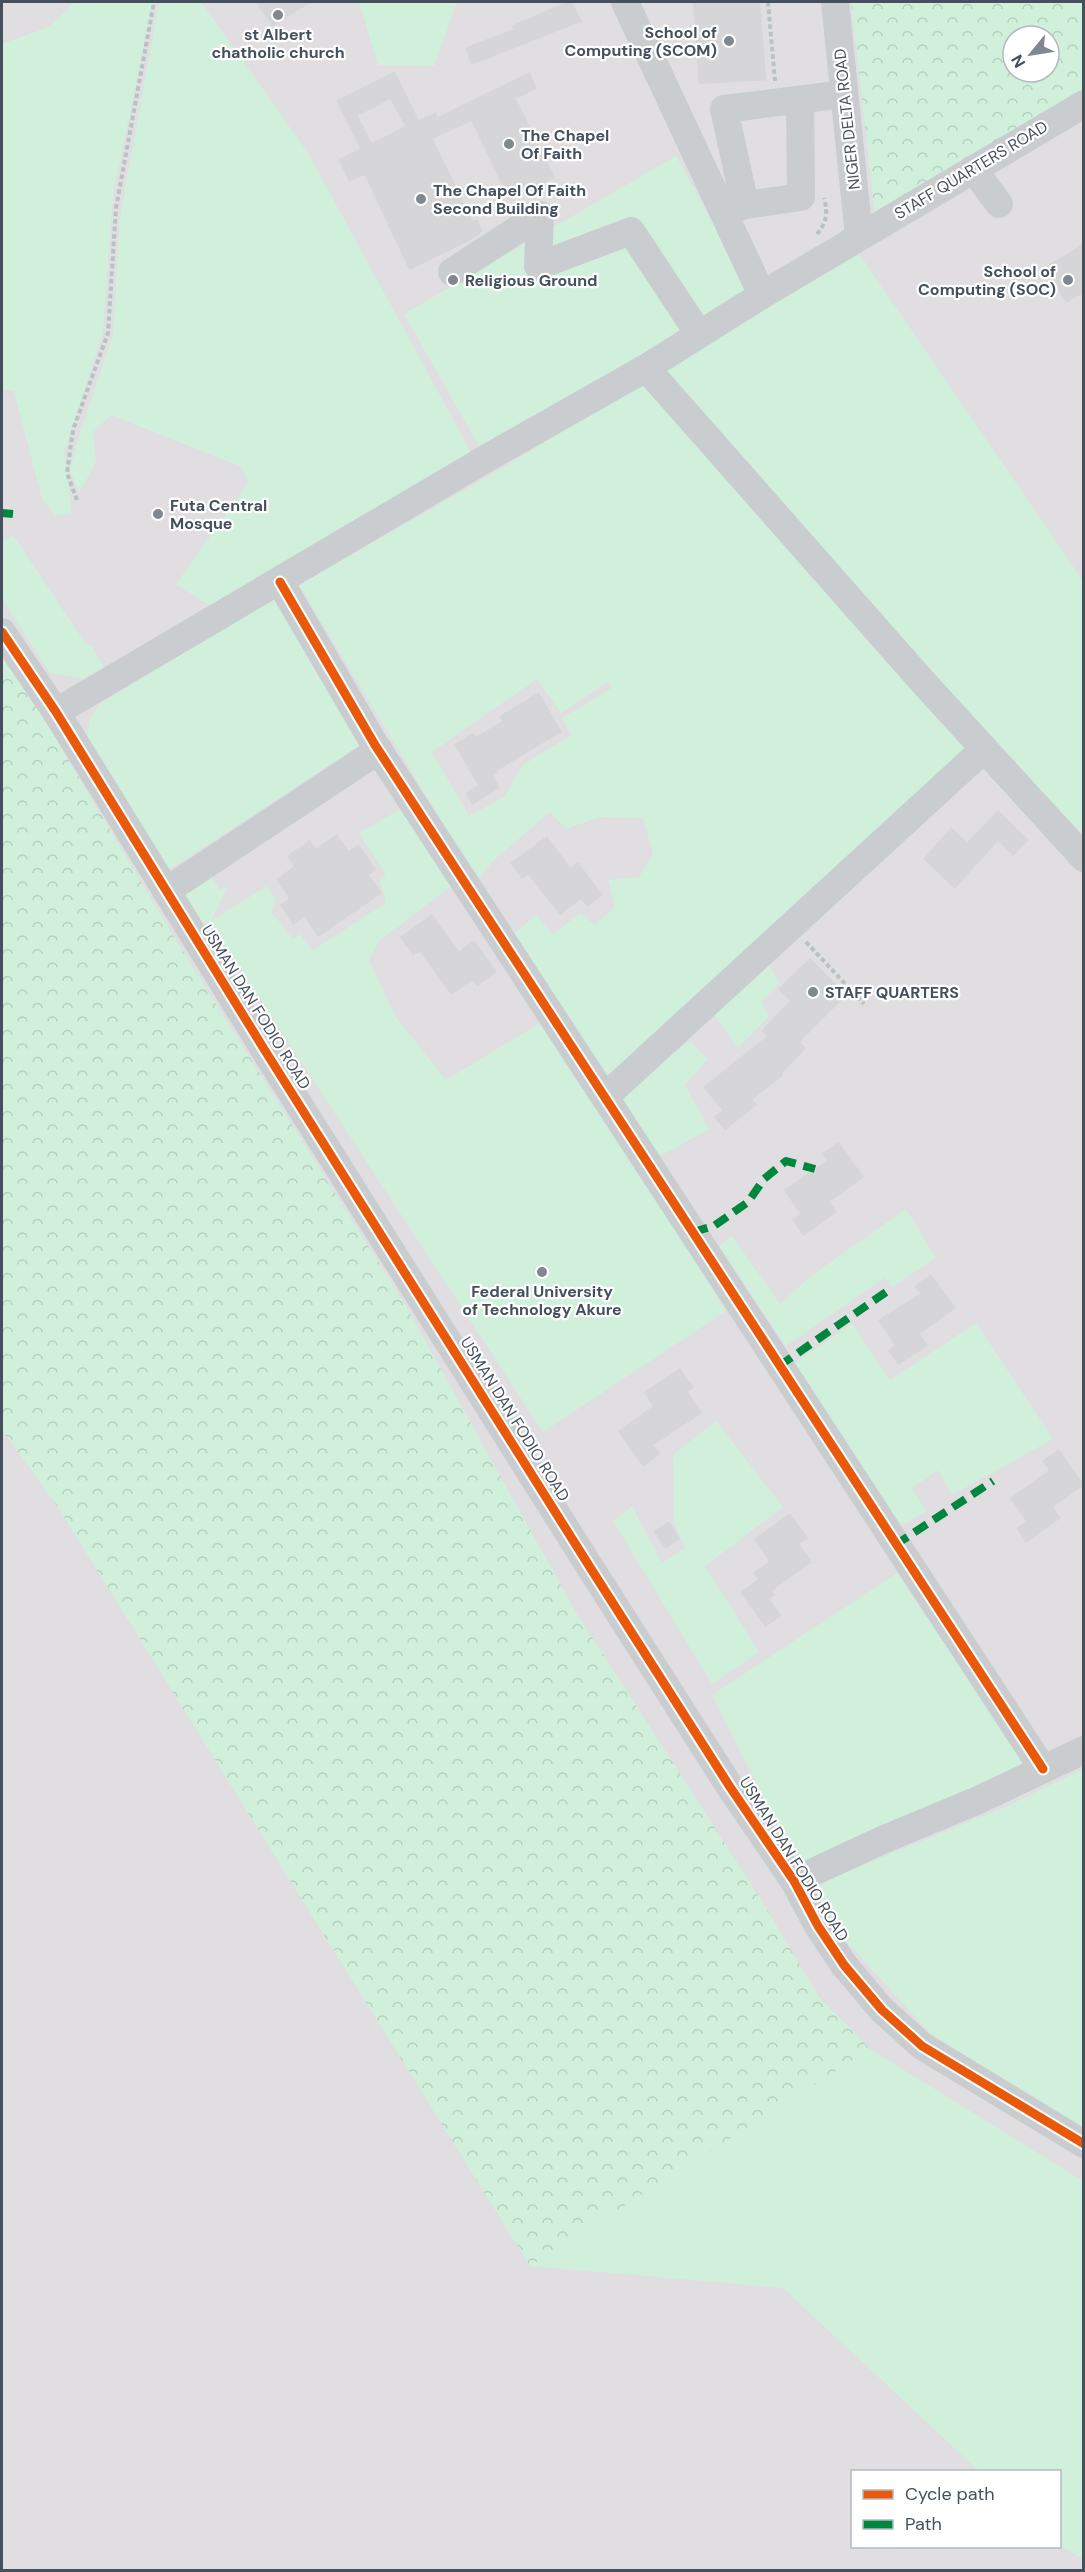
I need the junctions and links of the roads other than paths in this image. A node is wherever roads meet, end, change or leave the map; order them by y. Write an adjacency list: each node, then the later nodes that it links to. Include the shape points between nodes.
1 (625, 2): 8 (street)
2 (835, 2): 3 (street, NIGER DELTA ROAD)
3 (844, 94): 4 (street); 9 (street, NIGER DELTA ROAD)
4 (788, 95): 8 (street, via 724,109); 8 (street, via 801,197)
5 (1083, 104): 6 (street, STAFF QUARTERS ROAD)
6 (973, 169): 7 (street); 9 (street, STAFF QUARTERS ROAD)
7 (999, 204)
8 (734, 210): 11 (street)
9 (860, 237): 11 (street, STAFF QUARTERS ROAD)
10 (452, 272): 12 (street, via 540,215 538,266 631,231)
11 (762, 295): 12 (street, STAFF QUARTERS ROAD)
12 (699, 334): 13 (street, STAFF QUARTERS ROAD)
13 (646, 368): 14 (street, STAFF QUARTERS ROAD); 18 (street)
14 (280, 582): 16 (street, STAFF QUARTERS ROAD); 17 (street)
15 (2, 632): 16 (street, USMAN DAN FODIO ROAD)
16 (56, 712): 20 (street, USMAN DAN FODIO ROAD)
17 (379, 750): 20 (street); 21 (street)
18 (983, 750): 19 (street); 21 (street)
19 (1083, 858)
20 (166, 891): 24 (street, USMAN DAN FODIO ROAD, via 593,1572)
21 (606, 1096): 23 (street)
22 (1083, 1750): 23 (street)
23 (1043, 1769): 24 (street)
24 (794, 1881): 25 (street, USMAN DAN FODIO ROAD, via 838,1956 882,2010 922,2046)
25 (1083, 2144)

